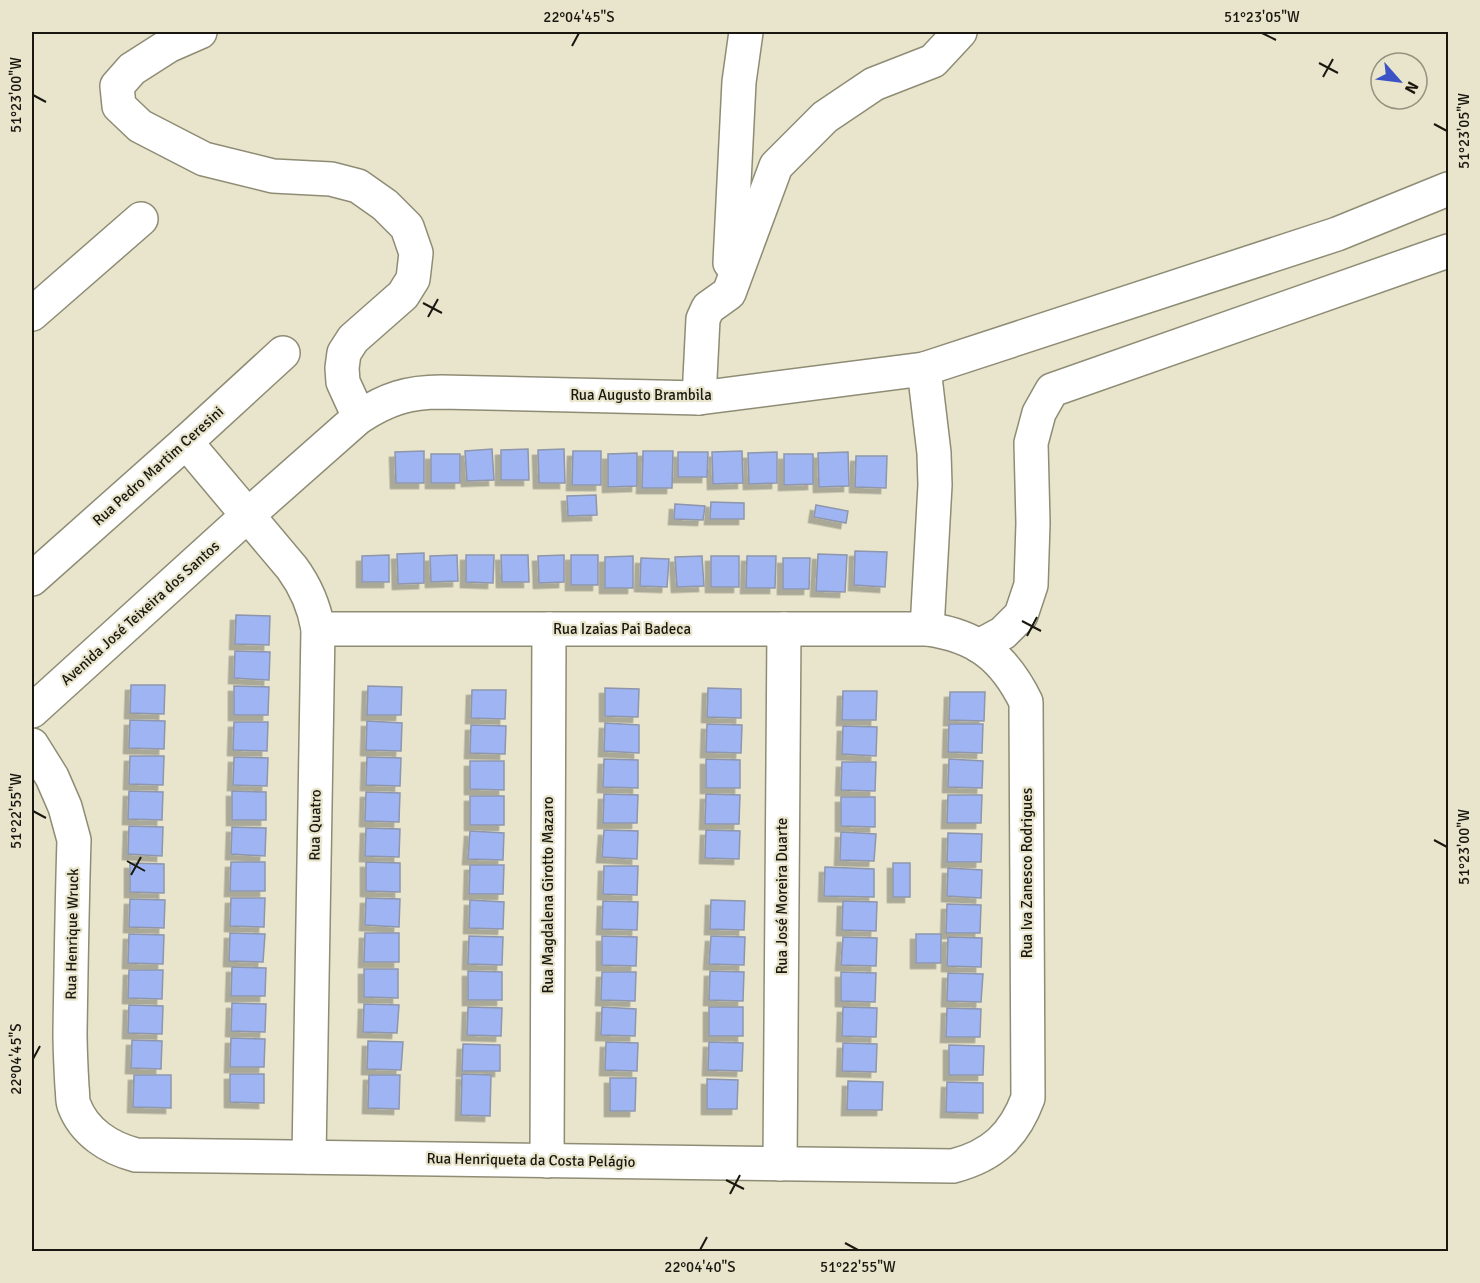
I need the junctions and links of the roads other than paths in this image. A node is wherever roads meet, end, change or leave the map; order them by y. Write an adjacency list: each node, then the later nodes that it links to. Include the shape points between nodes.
1 (200, 32): 12 (street, via 132,69 117,86 119,106 140,126 204,159 273,176 331,179 358,186 407,227 416,253 413,279 403,295 353,339 344,353 343,382)
2 (746, 32): 7 (street, via 739,82)
3 (960, 32): 7 (street, via 933,61 874,84 825,117 776,166)
4 (1449, 189): 10 (street, Rua Augusto Brambila, via 1337,234)
5 (141, 219): 8 (street)
6 (1449, 250): 20 (street, via 1052,390 1039,413 1030,443 1031,585 1021,615 1003,633)
7 (729, 293): 11 (street, via 708,308 703,319)
8 (32, 314)
9 (283, 353): 13 (street, Rua Pedro Martim Ceresini)
10 (924, 369): 11 (street, Rua Augusto Brambila); 19 (street, via 935,474)
11 (699, 398): 12 (street, Rua Augusto Brambila, via 424,392 390,400)
12 (360, 417): 14 (street, Rua Augusto Brambila)
13 (186, 442): 14 (street, Rua Quatro); 15 (street, Rua Pedro Martim Ceresini)
14 (248, 515): 16 (street, Rua Quatro, via 302,582); 21 (street, Avenida José Teixeira dos Santos)
15 (32, 579)
16 (318, 629): 17 (street, Rua Izaias Pai Badeca); 25 (street, Rua Quatro)
17 (549, 629): 18 (street, Rua Izaias Pai Badeca); 26 (street, Rua Magdalena Girotto Mazaro)
18 (784, 629): 19 (street, Rua Izaias Pai Badeca); 27 (street, Rua José Moreira Duarte)
19 (927, 629): 20 (street, Rua Iva Zanesco Rodrigues, via 954,634)
20 (979, 646): 24 (street, Rua Iva Zanesco Rodrigues, via 1007,670 1026,702 1028,1017 1028,1098 1015,1125)
21 (32, 711)
22 (32, 745): 23 (street, Rua Henrique Wruck, via 52,777 74,840 70,1066 74,1104)
23 (88, 1127): 25 (street, Rua Henriqueta da Costa Pelágio, via 109,1145 136,1155)
24 (981, 1156): 27 (street, Rua Henriqueta da Costa Pelágio, via 953,1166)
25 (309, 1157): 26 (street, Rua Henriqueta da Costa Pelágio)
26 (547, 1161): 27 (street, Rua Henriqueta da Costa Pelágio)
27 (780, 1164)

